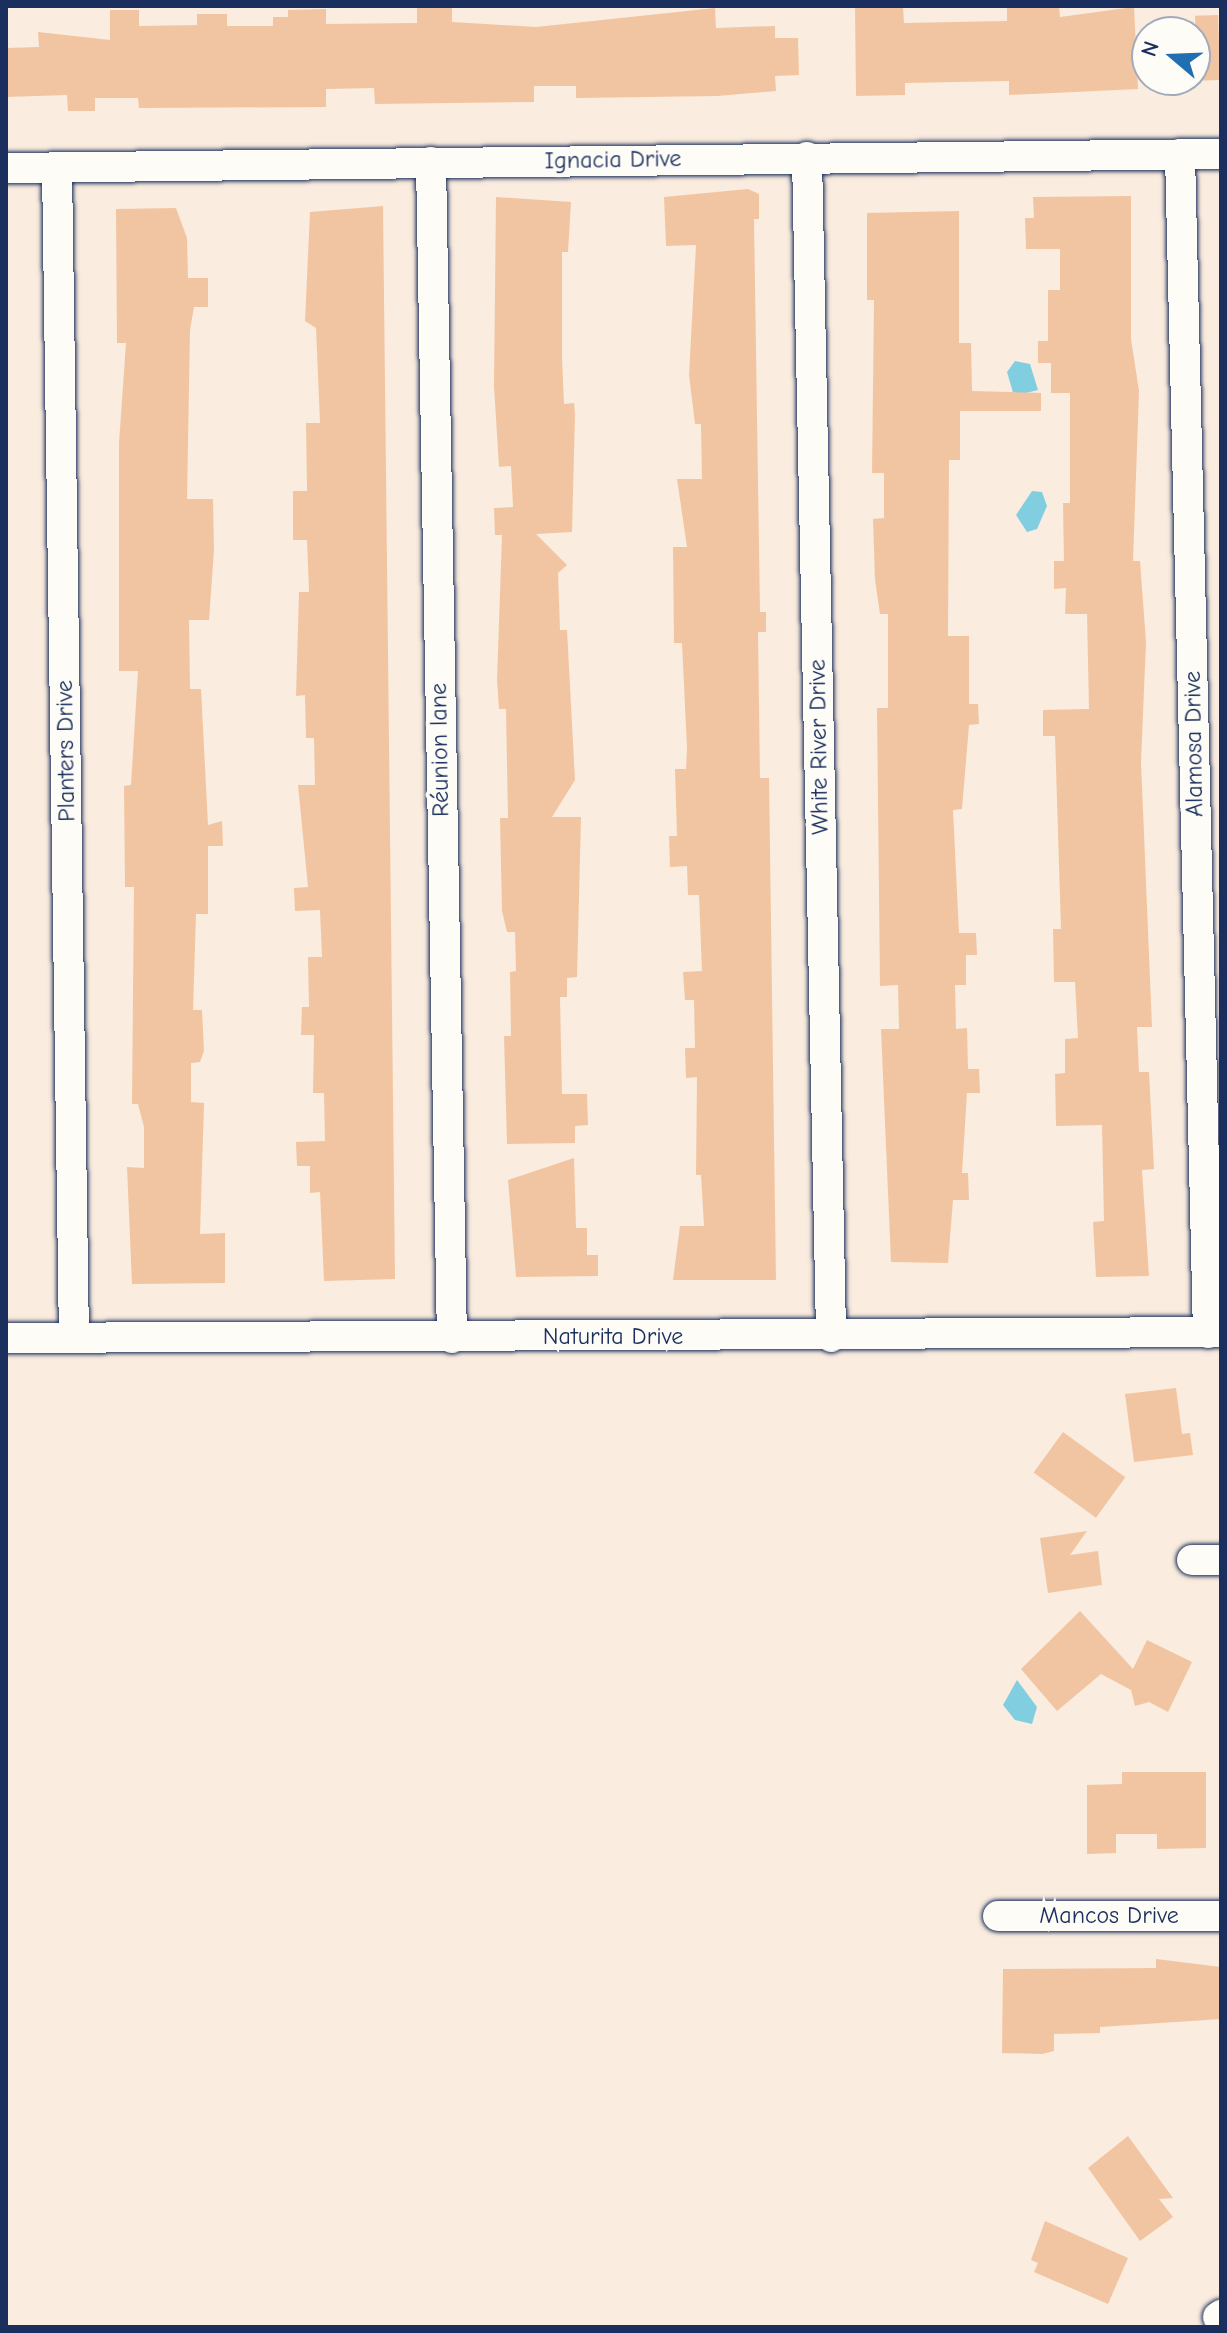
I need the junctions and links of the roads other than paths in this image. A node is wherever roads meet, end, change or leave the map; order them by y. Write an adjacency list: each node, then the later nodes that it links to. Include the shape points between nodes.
1 (1180, 154): 2 (street, Ignacia Drive); 3 (street, Ignacia Drive); 7 (street, Alamosa Drive)
2 (1221, 154)
3 (807, 157): 4 (street, Ignacia Drive); 9 (street, White River Drive)
4 (431, 162): 5 (street, Ignacia Drive); 11 (street, Réunion lane)
5 (57, 167): 6 (street, Ignacia Drive); 8 (street, Planters Drive)
6 (6, 168)
7 (1215, 1332): 9 (street, Naturita Drive)
8 (74, 1335): 10 (street, Naturita Drive); 11 (street, Naturita Drive)
9 (831, 1337): 11 (street, Naturita Drive)
10 (6, 1338)
11 (452, 1338)
12 (998, 1916): 13 (street, Mancos Drive)
13 (1221, 1916)

